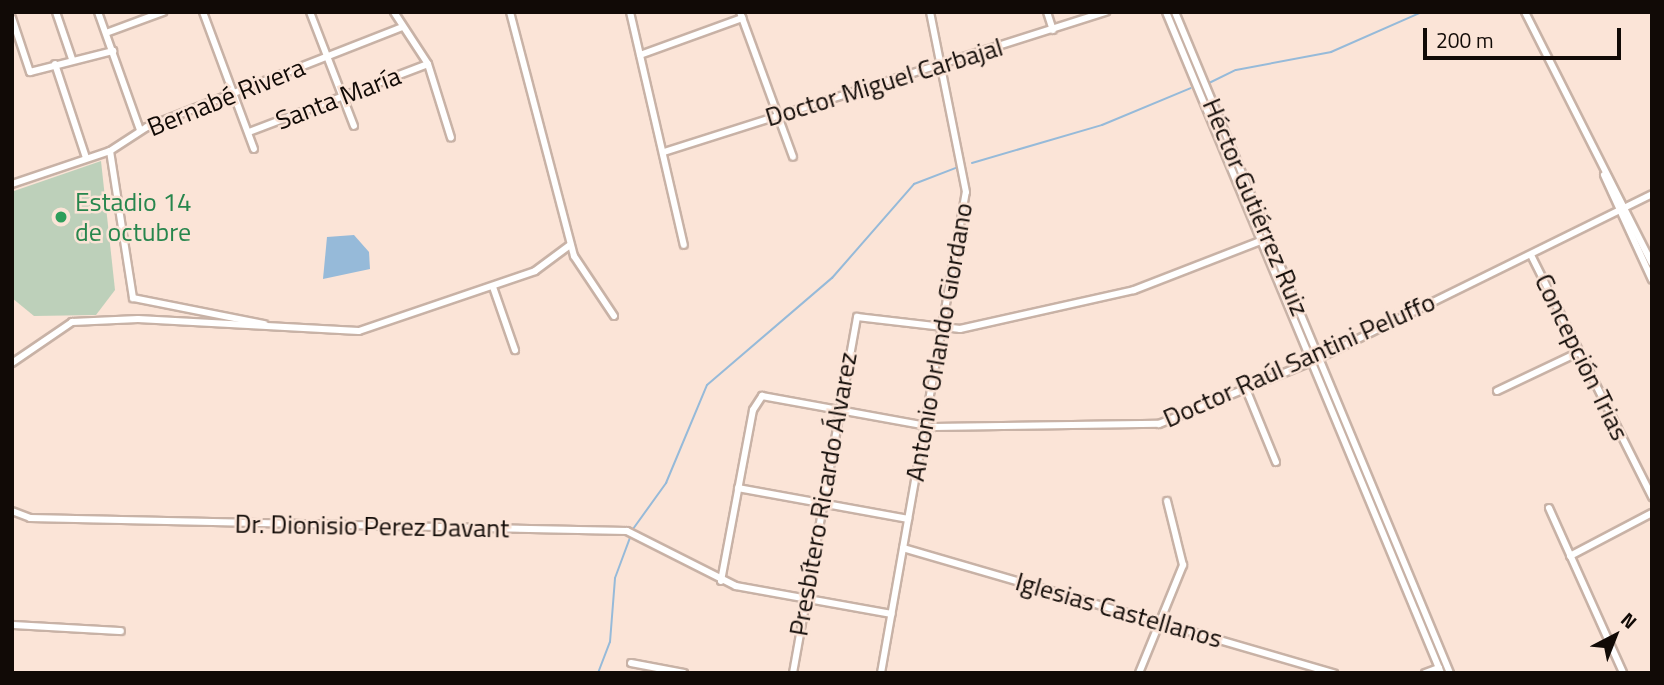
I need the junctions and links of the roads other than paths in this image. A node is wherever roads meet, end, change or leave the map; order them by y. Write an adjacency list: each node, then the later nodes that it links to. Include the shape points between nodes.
1 (56, 12): 23 (street)
2 (98, 12): 19 (street)
3 (163, 12): 19 (street)
4 (203, 12): 27 (street)
5 (310, 12): 22 (street)
6 (394, 12): 17 (street)
7 (510, 12): 45 (street)
8 (630, 12): 21 (street)
9 (930, 12): 26 (street, Antonio Orlando Giordano)
10 (1047, 12): 18 (street)
11 (1105, 12): 18 (street, Doctor Miguel Carbajal)
12 (1166, 12): 43 (street, Héctor Gutiérrez Ruiz)
13 (1175, 12): 42 (street, Héctor Gutiérrez Ruiz)
14 (1525, 12): 41 (street)
15 (741, 15): 21 (street); 29 (street)
16 (12, 18): 24 (street, via 30,72)
17 (402, 27): 22 (street, Bernabé Rivera); 25 (street)
18 (1053, 30): 26 (street, Doctor Miguel Carbajal)
19 (106, 33): 20 (street)
20 (113, 51): 23 (street, via 80,65); 31 (street)
21 (640, 55): 36 (street)
22 (327, 56): 27 (street, Bernabé Rivera); 28 (street)
23 (72, 59): 24 (street)
24 (55, 64): 38 (street)
25 (428, 64): 28 (street, Santa María); 33 (street)
26 (943, 67): 29 (street, Doctor Miguel Carbajal); 52 (street, Antonio Orlando Giordano, via 966,183)
27 (234, 92): 31 (street, Bernabé Rivera); 32 (street)
28 (343, 97): 30 (street); 32 (street, Santa María)
29 (776, 113): 36 (street, Doctor Miguel Carbajal); 37 (street)
30 (354, 126)
31 (140, 130): 35 (street, Bernabé Rivera)
32 (248, 132): 34 (street)
33 (451, 138)
34 (254, 149)
35 (110, 151): 38 (street, Bernabé Rivera); 51 (street, via 128,285 138,302)
36 (664, 152): 44 (street)
37 (793, 157)
38 (86, 158): 39 (street, Bernabé Rivera)
39 (12, 184)
40 (1652, 194): 41 (street, Doctor Raúl Santini Peluffo)
41 (1621, 209): 46 (street, Doctor Raúl Santini Peluffo); 47 (street); 48 (street)
42 (1268, 237): 43 (street); 79 (street, Héctor Gutiérrez Ruiz)
43 (1261, 241): 52 (street, via 1134,290); 55 (street, Héctor Gutiérrez Ruiz)
44 (684, 244)
45 (570, 245): 49 (street, via 535,271); 50 (street)
46 (1531, 255): 54 (street, Concepción Trias); 55 (street, Doctor Raúl Santini Peluffo)
47 (1652, 263)
48 (1652, 280)
49 (493, 287): 51 (street, via 359,331); 53 (street)
50 (614, 316)
51 (273, 328): 56 (street, via 138,319 72,322)
52 (943, 329): 59 (street, Presbítero Ricardo Álvarez, via 857,317); 60 (street, Antonio Orlando Giordano)
53 (515, 350)
54 (1579, 352): 58 (street); 63 (street, Concepción Trias)
55 (1311, 362): 57 (street, Doctor Raúl Santini Peluffo); 80 (street, Héctor Gutiérrez Ruiz)
56 (12, 363)
57 (1246, 389): 60 (street, Doctor Raúl Santini Peluffo, via 1151,426); 61 (street)
58 (1497, 391)
59 (840, 409): 60 (street, Doctor Raúl Santini Peluffo); 62 (street, Doctor Raúl Santini Peluffo, via 758,398); 65 (street, Presbítero Ricardo Álvarez)
60 (925, 426): 69 (street, Antonio Orlando Giordano)
61 (1276, 462)
62 (738, 488): 65 (street); 72 (street)
63 (1652, 497)
64 (1167, 501): 75 (street, via 1184,558)
65 (822, 504): 69 (street); 73 (street, Presbítero Ricardo Álvarez)
66 (1549, 508): 71 (street)
67 (12, 512): 72 (street, Dr. Dionisio Perez Davant, via 30,518 627,531)
68 (1652, 513): 71 (street)
69 (908, 519): 70 (street, Antonio Orlando Giordano)
70 (903, 548): 74 (street, Antonio Orlando Giordano); 75 (street, Iglesias Castellanos)
71 (1570, 556): 88 (street)
72 (722, 581): 73 (street, Dr. Dionisio Perez Davant)
73 (805, 597): 74 (street, Dr. Dionisio Perez Davant); 82 (street, Presbítero Ricardo Álvarez)
74 (892, 614): 83 (street, Antonio Orlando Giordano)
75 (1160, 621): 84 (street); 85 (street, Iglesias Castellanos)
76 (12, 625): 77 (street)
77 (121, 631)
78 (631, 663): 81 (street)
79 (1447, 665): 80 (street); 87 (street, Héctor Gutiérrez Ruiz)
80 (1440, 670): 86 (street)
81 (684, 673)
82 (793, 673)
83 (881, 673)
84 (1139, 673)
85 (1334, 673)
86 (1424, 673)
87 (1450, 673)
88 (1623, 673)

